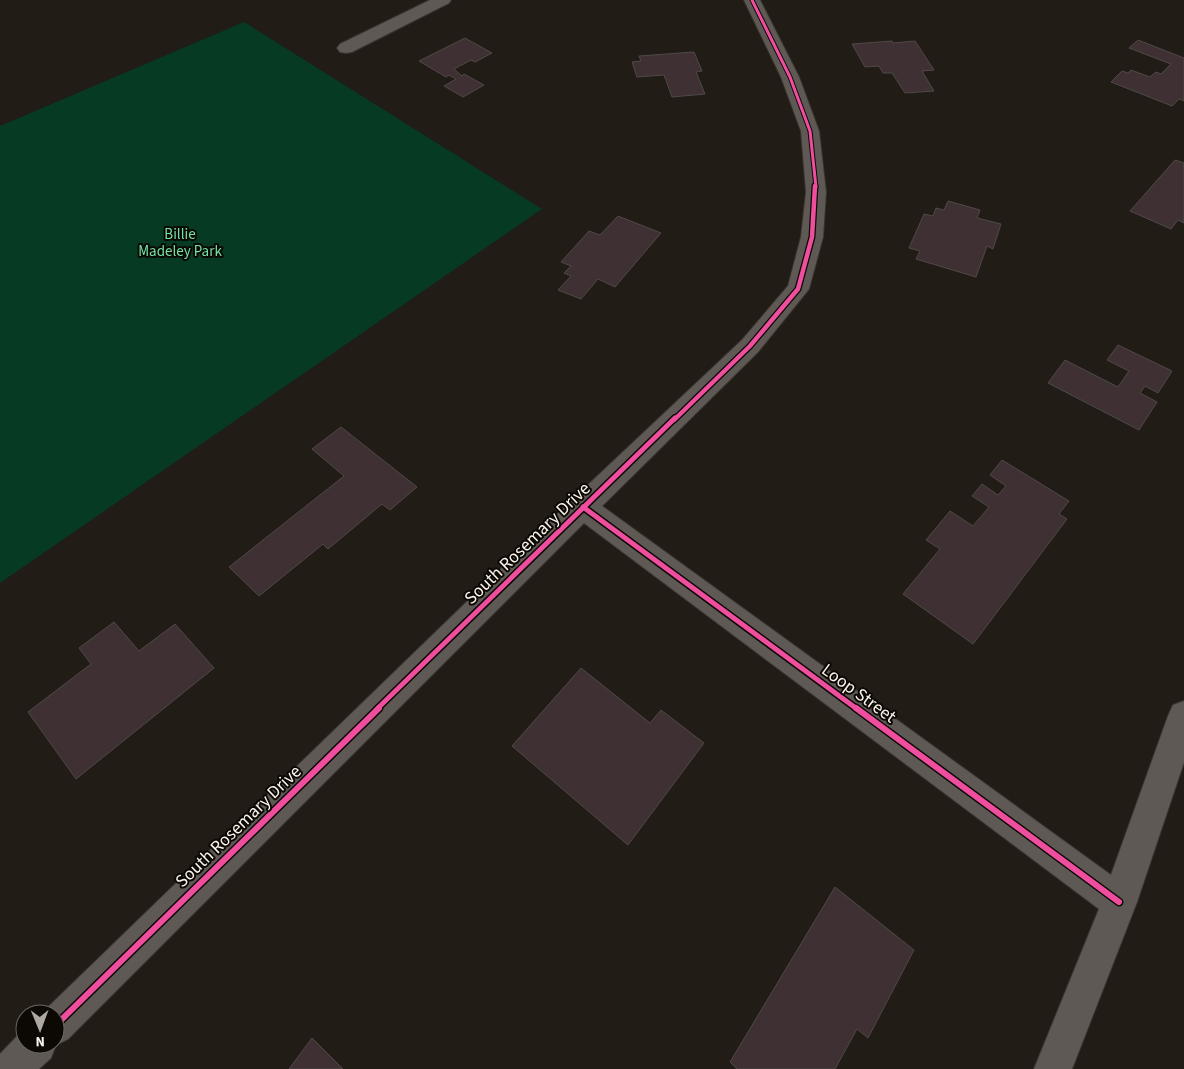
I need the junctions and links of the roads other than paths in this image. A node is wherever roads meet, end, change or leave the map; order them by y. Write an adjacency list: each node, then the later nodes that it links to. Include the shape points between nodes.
1 (442, 0): 3 (street)
2 (752, 0): 4 (street, South Rosemary Drive, via 790,78 810,131 816,192 812,237 798,289 750,346)
3 (346, 48)
4 (583, 507): 6 (street, Loop Street); 7 (street, South Rosemary Drive)
5 (1184, 716): 6 (street)
6 (1119, 902): 10 (street)
7 (65, 1016)
8 (27, 1054): 9 (street)
9 (12, 1069)
10 (1053, 1069)

